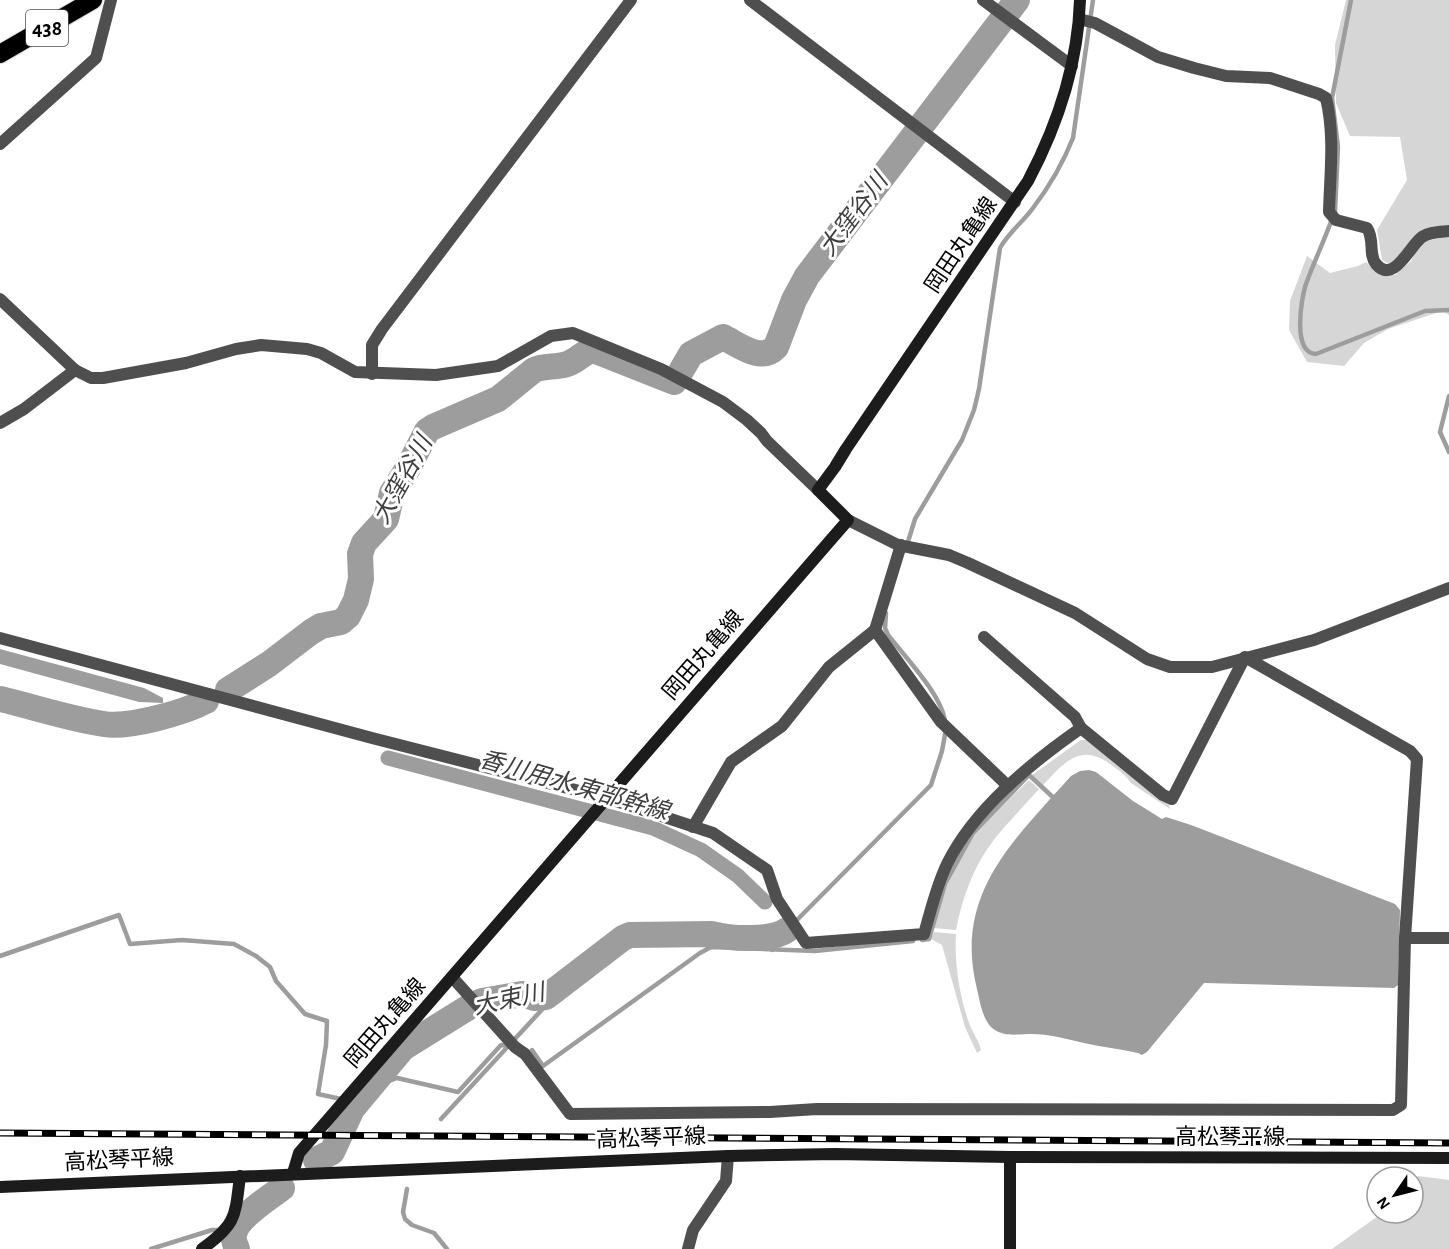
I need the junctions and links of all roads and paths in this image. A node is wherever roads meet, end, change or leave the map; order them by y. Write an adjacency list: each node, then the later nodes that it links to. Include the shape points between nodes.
1 (93, 0): 8 (highway, 438)
2 (111, 0): 10 (street, via 96,58)
3 (631, 0): 15 (street, via 382,328 372,345)
4 (750, 0): 11 (street)
5 (983, 0): 9 (street)
6 (1080, 0): 7 (main road, 岡田丸亀線)
7 (1087, 21): 9 (main road, 岡田丸亀線); 12 (street, via 1158,57 1226,76 1270,78 1326,98 1332,153 1329,212 1367,228 1373,239 1373,257 1382,269 1400,265 1414,243 1425,235)
8 (0, 54)
9 (1072, 66): 11 (main road, 岡田丸亀線, via 1045,148)
10 (0, 144)
11 (1015, 202): 17 (main road, 岡田丸亀線)
12 (1449, 231)
13 (0, 299): 14 (street)
14 (75, 370): 15 (street, via 91,378 103,378 261,345 308,349 355,372); 16 (street)
15 (372, 374): 17 (street, via 436,375 486,369 550,336 573,333 661,369 723,402 754,426)
16 (0, 423)
17 (818, 490): 18 (main road)
18 (848, 520): 19 (street); 27 (main road, 岡田丸亀線)
19 (905, 546): 21 (street); 24 (street, via 968,562 1075,613 1159,664 1212,667)
20 (1449, 588): 24 (street, via 1314,640)
21 (875, 630): 26 (street, via 946,726); 28 (street, via 829,667 782,726 731,762)
22 (984, 637): 25 (street, via 1075,717)
23 (0, 638): 27 (street)
24 (1245, 657): 25 (street, via 1172,799); 29 (street, via 1410,751 1417,759)
25 (1081, 728): 26 (street)
26 (1008, 786): 28 (street, via 968,829 948,863 924,934 806,943 777,899 766,870 713,833)
27 (604, 802): 28 (street); 31 (main road, 岡田丸亀線)
28 (693, 827)
29 (1405, 938): 30 (street); 31 (street, via 1401,1106 1393,1110 817,1108 570,1114 525,1054)
30 (1449, 939)
31 (452, 977): 35 (main road, 岡田丸亀線, via 299,1153)
32 (728, 1156): 33 (main road, 高松琴平線); 35 (main road, 高松琴平線); 39 (street, via 726,1181 693,1230)
33 (1010, 1157): 34 (main road, 高松琴平線); 40 (main road)
34 (1449, 1158)
35 (293, 1173): 36 (main road)
36 (240, 1176): 37 (main road, 高松琴平線); 38 (main road, via 236,1209 225,1230)
37 (0, 1186)
38 (202, 1249)
39 (688, 1249)
40 (1010, 1249)

